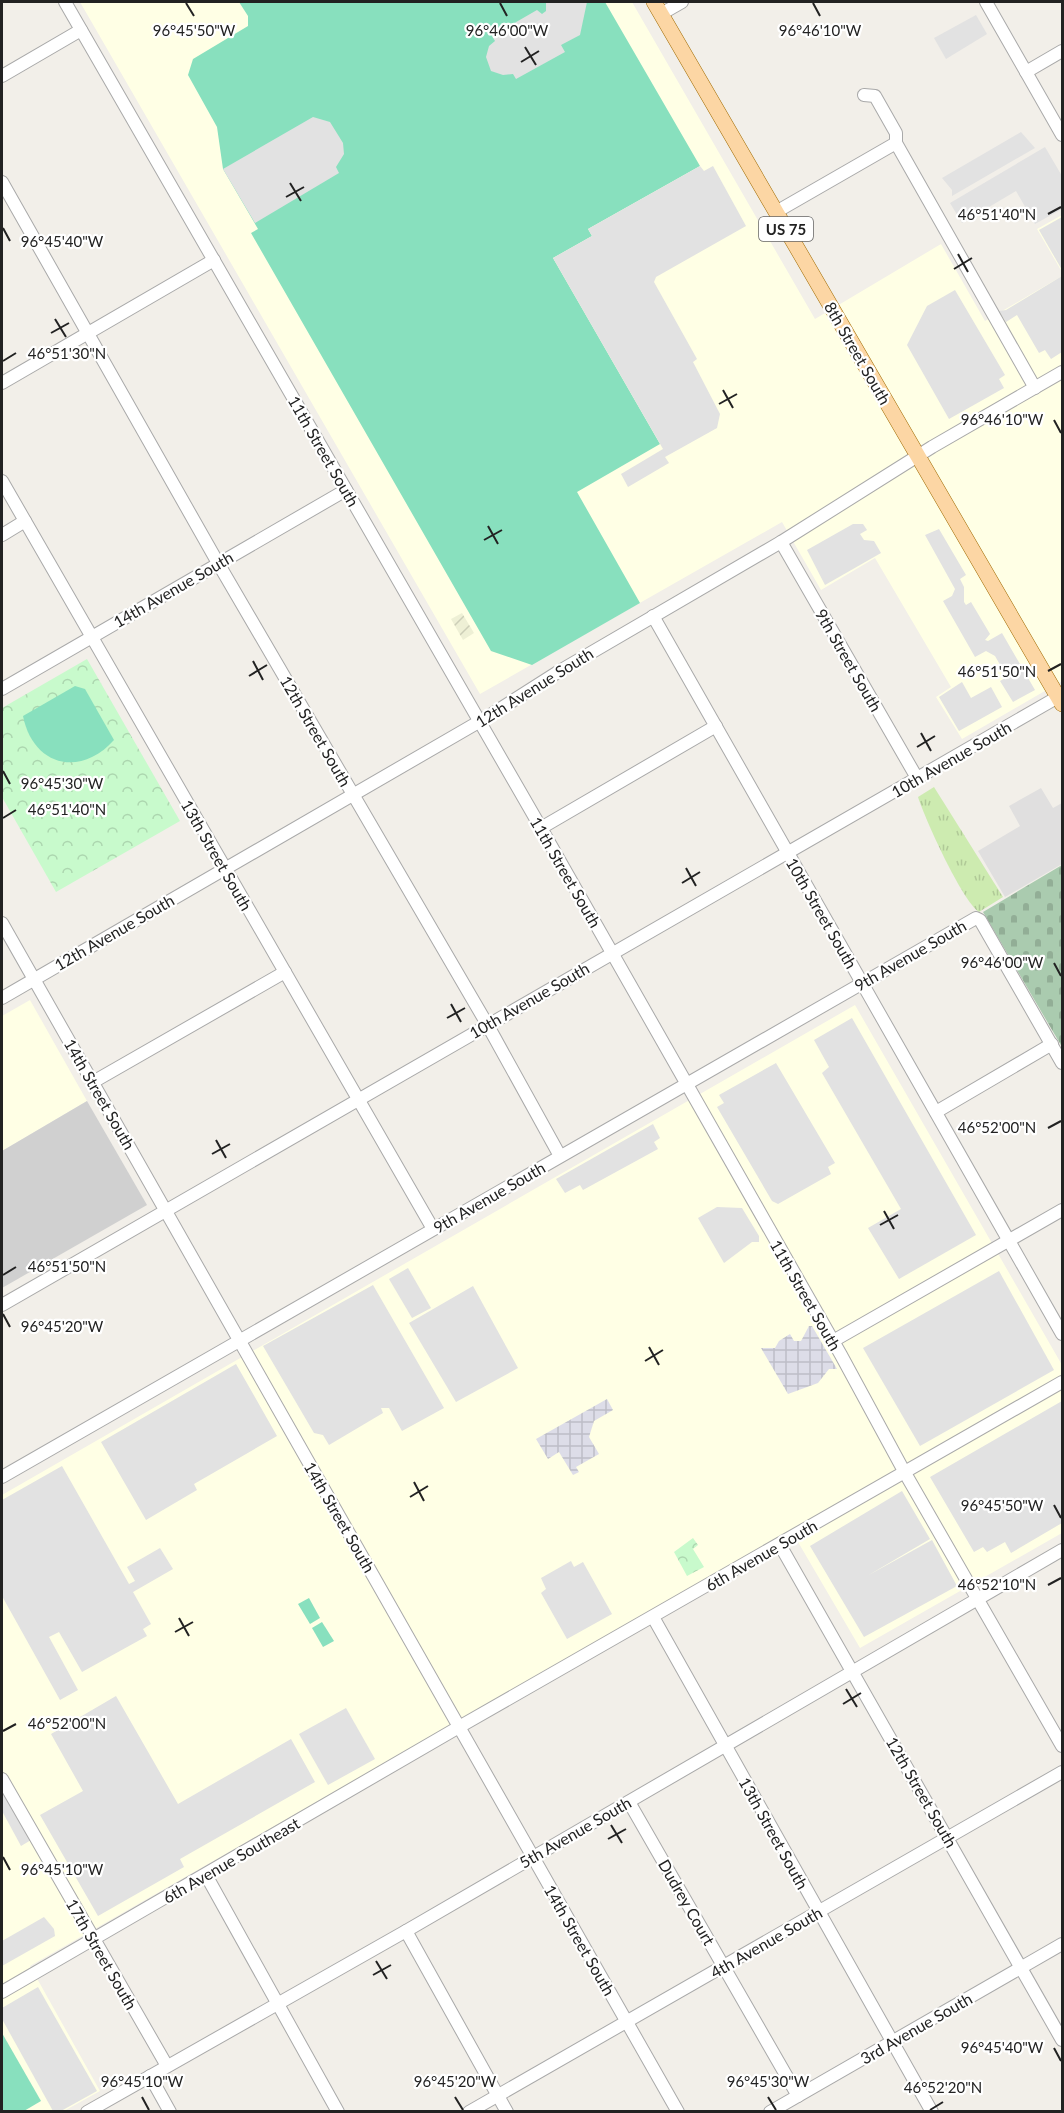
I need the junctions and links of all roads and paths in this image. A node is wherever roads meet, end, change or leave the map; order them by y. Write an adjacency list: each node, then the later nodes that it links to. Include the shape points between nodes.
1 (65, 2): 5 (street, 11th Street South)
2 (682, 2): 4 (street)
3 (986, 2): 7 (street)
4 (657, 8): 13 (main road, 8th Street South / US 75)
5 (81, 30): 8 (street); 14 (street, 11th Street South)
6 (1062, 51): 7 (street)
7 (1026, 72): 10 (street)
8 (2, 76)
9 (864, 95): 11 (street, via 875,96 896,133)
10 (1062, 135)
11 (896, 143): 13 (street); 18 (street)
12 (2, 182): 15 (street, 12th Street South)
13 (776, 212): 19 (main road, 8th Street South / US 75)
14 (214, 260): 15 (street); 21 (street, 11th Street South)
15 (87, 332): 17 (street); 25 (street, 12th Street South)
16 (1062, 372): 18 (street, 12th Avenue South)
17 (2, 383)
18 (1035, 388): 19 (street, 12th Avenue South)
19 (918, 457): 24 (street, 12th Avenue South); 29 (main road, 8th Street South / US 75)
20 (2, 480): 22 (street, 13th Street South)
21 (346, 490): 25 (street, 14th Avenue South); 30 (street, 11th Street South)
22 (25, 521): 23 (street); 27 (street, 13th Street South)
23 (2, 535)
24 (781, 542): 26 (street, 12th Avenue South); 32 (street, 9th Street South)
25 (218, 563): 27 (street, 14th Avenue South); 33 (street, 12th Street South)
26 (653, 616): 30 (street, 12th Avenue South); 31 (street, 10th Street South)
27 (92, 637): 28 (street, 14th Avenue South); 36 (street, 13th Street South)
28 (2, 689)
29 (1060, 701): 32 (street, 10th Avenue South)
30 (479, 721): 33 (street, 12th Avenue South); 34 (street, 11th Street South)
31 (716, 726): 34 (street); 35 (street, 10th Street South)
32 (917, 778): 35 (street, 10th Avenue South)
33 (352, 793): 36 (street, 12th Avenue South); 43 (street, 12th Street South)
34 (541, 828): 38 (street, 11th Street South)
35 (788, 852): 38 (street, 10th Avenue South); 41 (street, 10th Street South)
36 (224, 868): 39 (street, 13th Street South); 40 (street, 12th Avenue South)
37 (2, 923): 40 (street, 14th Street South)
38 (612, 953): 43 (street, 10th Avenue South); 47 (street, 11th Street South)
39 (285, 972): 46 (street); 48 (street, 13th Street South)
40 (34, 979): 42 (street, 12th Avenue South); 46 (street, 14th Street South)
41 (862, 983): 44 (street, 9th Avenue South, via 976,918); 47 (street, 9th Avenue South); 49 (street, 10th Street South)
42 (2, 998)
43 (487, 1024): 48 (street, 10th Avenue South); 50 (street, 12th Street South)
44 (1052, 1044): 45 (street); 49 (street)
45 (1062, 1063)
46 (93, 1082): 51 (street, 14th Street South)
47 (686, 1084): 50 (street, 9th Avenue South); 58 (street, 11th Street South)
48 (358, 1099): 51 (street, 10th Avenue South); 53 (street, 13th Street South)
49 (936, 1112): 54 (street, 10th Street South)
50 (560, 1156): 53 (street, 9th Avenue South)
51 (166, 1210): 55 (street, 10th Avenue South); 57 (street, 14th Street South)
52 (1062, 1210): 54 (street)
53 (433, 1229): 57 (street, 9th Avenue South)
54 (1009, 1240): 56 (street, 10th Street South); 58 (street)
55 (2, 1305)
56 (1062, 1334)
57 (239, 1340): 61 (street, 9th Avenue South); 67 (street, 14th Street South)
58 (833, 1341): 60 (street, 11th Street South)
59 (1062, 1382): 60 (street, 6th Avenue South)
60 (905, 1473): 62 (street, 6th Avenue South); 64 (street, 11th Street South)
61 (2, 1476)
62 (780, 1545): 65 (street, 6th Avenue South); 66 (street, 12th Street South)
63 (1062, 1551): 64 (street, 5th Avenue South)
64 (979, 1598): 66 (street, 5th Avenue South); 68 (street, 11th Street South)
65 (653, 1617): 67 (street, 6th Avenue South); 69 (street, 13th Street South)
66 (854, 1673): 69 (street, 5th Avenue South); 73 (street, 12th Street South)
67 (459, 1727): 74 (street, 14th Street South); 75 (street, 6th Avenue Southeast)
68 (1062, 1746)
69 (725, 1747): 72 (street, 5th Avenue South); 76 (street, 13th Street South)
70 (1062, 1772): 73 (street, 4th Avenue South)
71 (2, 1779): 78 (street, 17th Street South)
72 (629, 1802): 74 (street, 5th Avenue South); 80 (street, Dudrey Court)
73 (949, 1838): 76 (street, 4th Avenue South); 81 (street, 12th Street South)
74 (533, 1856): 77 (street, 5th Avenue South); 84 (street, 14th Street South)
75 (206, 1875): 78 (street, 6th Avenue Southeast); 83 (street)
76 (818, 1912): 80 (street, 4th Avenue South); 86 (street, 13th Street South)
77 (406, 1931): 83 (street, 5th Avenue South); 89 (street)
78 (94, 1940): 82 (street, 6th Avenue Southeast); 87 (street, 17th Street South)
79 (1062, 1944): 81 (street, 3rd Avenue South)
80 (723, 1966): 84 (street, 4th Avenue South); 90 (street, Dudrey Court)
81 (1022, 1967): 85 (street, 12th Street South); 86 (street, 3rd Avenue South)
82 (2, 1992)
83 (278, 2003): 87 (street, 5th Avenue South); 93 (street)
84 (627, 2022): 89 (street, 4th Avenue South); 96 (street, 14th Street South)
85 (1062, 2040)
86 (893, 2042): 90 (street, 3rd Avenue South); 98 (street, 13th Street South)
87 (167, 2066): 88 (street, 5th Avenue South)
88 (150, 2076): 91 (street, 5th Avenue South); 92 (street)
89 (497, 2095): 94 (street, 4th Avenue South); 95 (street)
90 (798, 2096): 97 (street, 3rd Avenue South)
91 (87, 2112)
92 (170, 2112)
93 (338, 2112)
94 (469, 2112)
95 (507, 2112)
96 (678, 2112)
97 (770, 2112)
98 (932, 2112)

